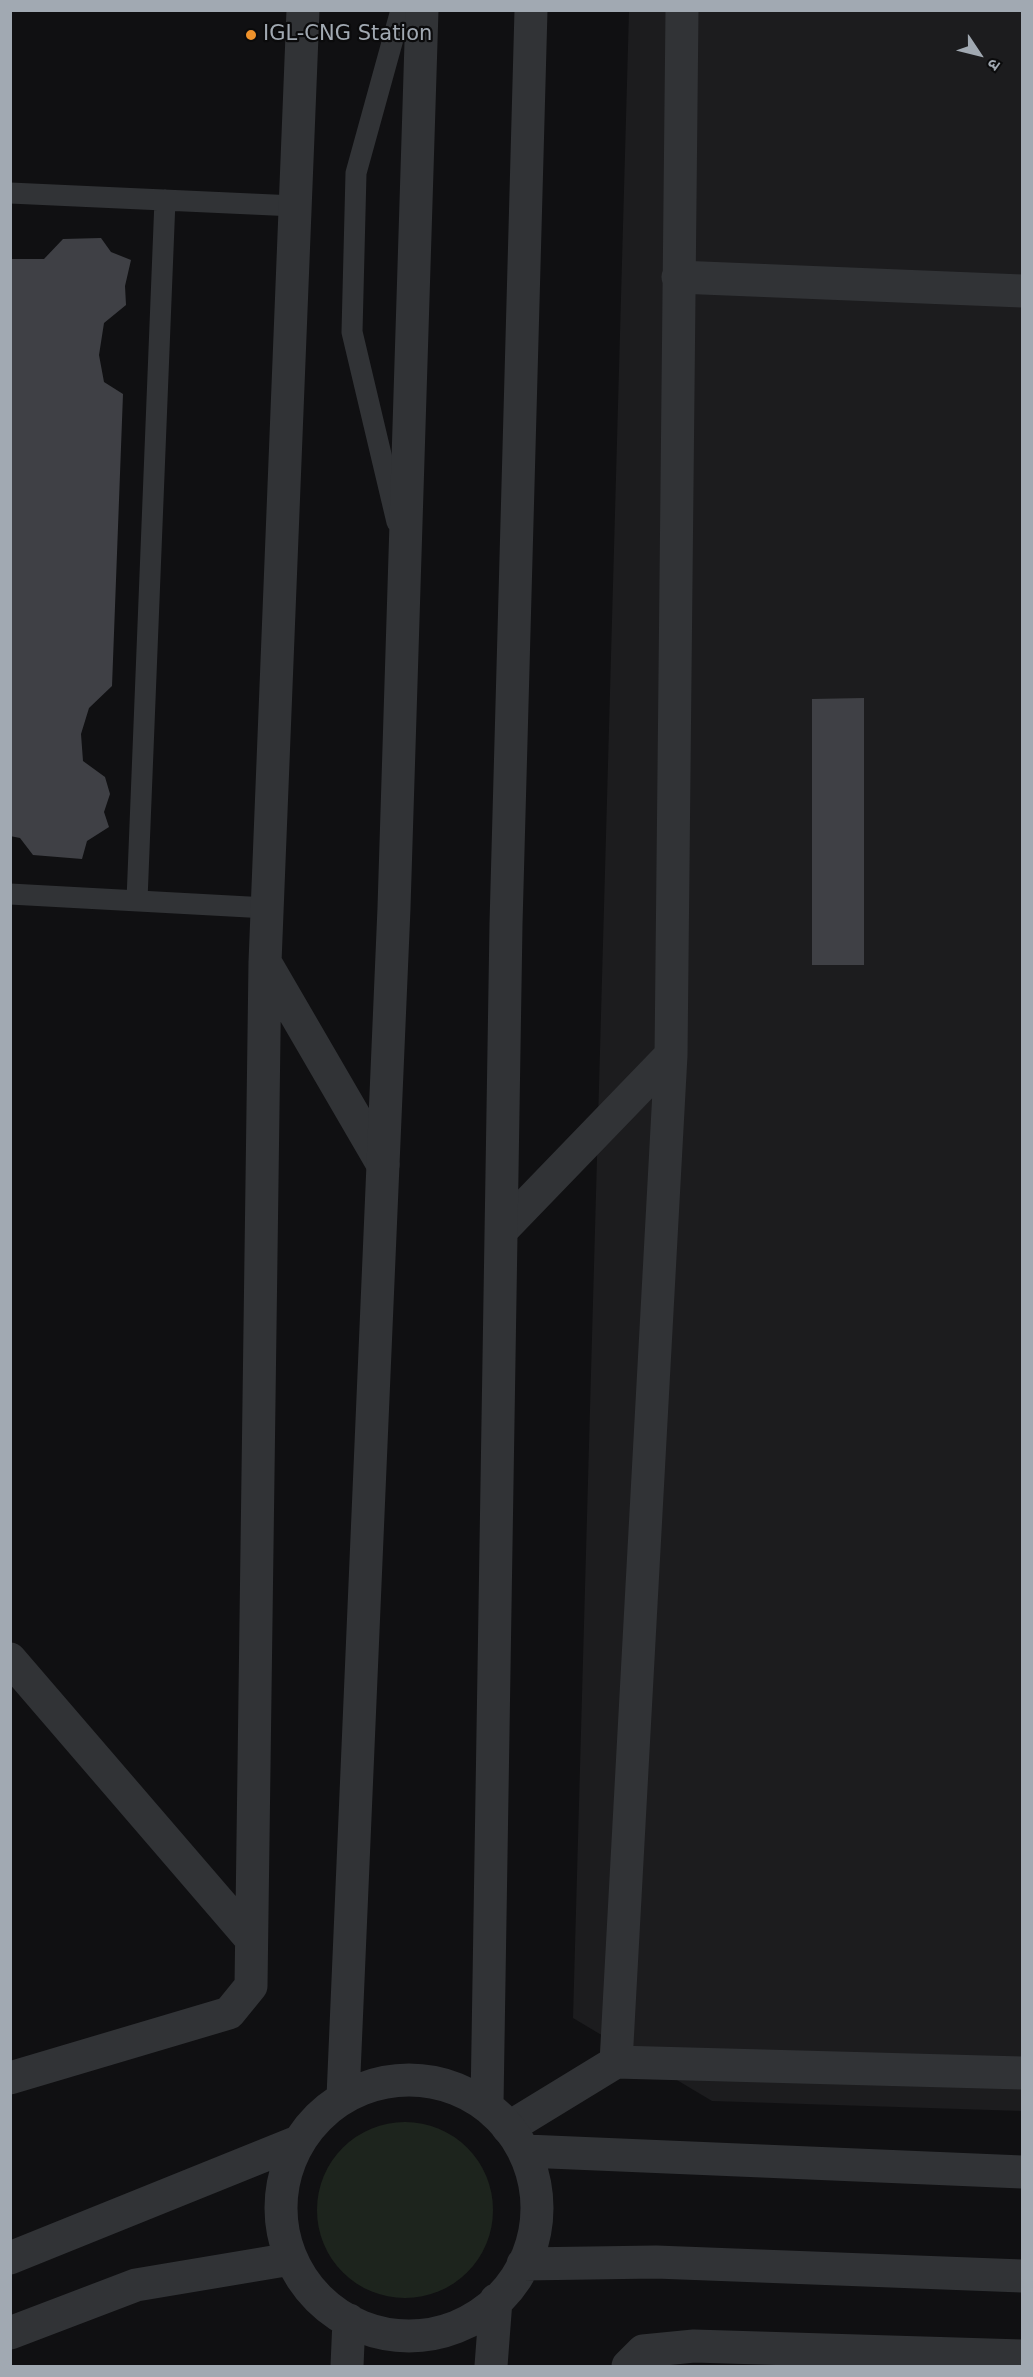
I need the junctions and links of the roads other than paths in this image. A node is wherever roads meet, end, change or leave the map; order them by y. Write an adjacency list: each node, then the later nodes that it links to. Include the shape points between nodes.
1 (303, 10): 8 (street)
2 (401, 10): 11 (lane, via 356,172 352,332)
3 (422, 10): 11 (street)
4 (531, 10): 18 (street, via 506,924)
5 (681, 10): 9 (street)
6 (10, 193): 7 (lane)
7 (165, 200): 8 (lane); 13 (lane)
8 (295, 206): 14 (street)
9 (678, 277): 10 (street); 16 (street)
10 (1023, 291)
11 (405, 558): 17 (street)
12 (10, 894): 13 (lane)
13 (137, 900): 14 (lane)
14 (267, 908): 15 (street)
15 (265, 962): 17 (street); 20 (street)
16 (671, 1055): 18 (street); 21 (street)
17 (383, 1165): 24 (street)
18 (502, 1230): 25 (street)
19 (10, 1659): 20 (street)
20 (251, 1939): 23 (street, via 251,1986 230,2013)
21 (616, 2062): 22 (street); 25 (street)
22 (1023, 2073)
23 (10, 2078)
24 (343, 2097): 25 (street, via 387,2080 437,2082); 26 (street)
25 (507, 2128): 27 (street); 30 (street, via 539,2209 535,2236)
26 (300, 2141): 28 (street); 29 (street, via 284,2179 281,2220)
27 (1023, 2172)
28 (10, 2258)
29 (291, 2259): 33 (street, via 306,2285 338,2316); 34 (street, via 136,2285)
30 (523, 2264): 31 (street, via 656,2262); 32 (street, via 514,2283)
31 (1023, 2276)
32 (496, 2300): 33 (street, via 480,2316 432,2335 379,2334); 37 (street)
33 (349, 2320): 36 (street)
34 (10, 2333)
35 (1023, 2356): 38 (street, via 694,2346 643,2351)
36 (347, 2367)
37 (491, 2367)
38 (628, 2367)

